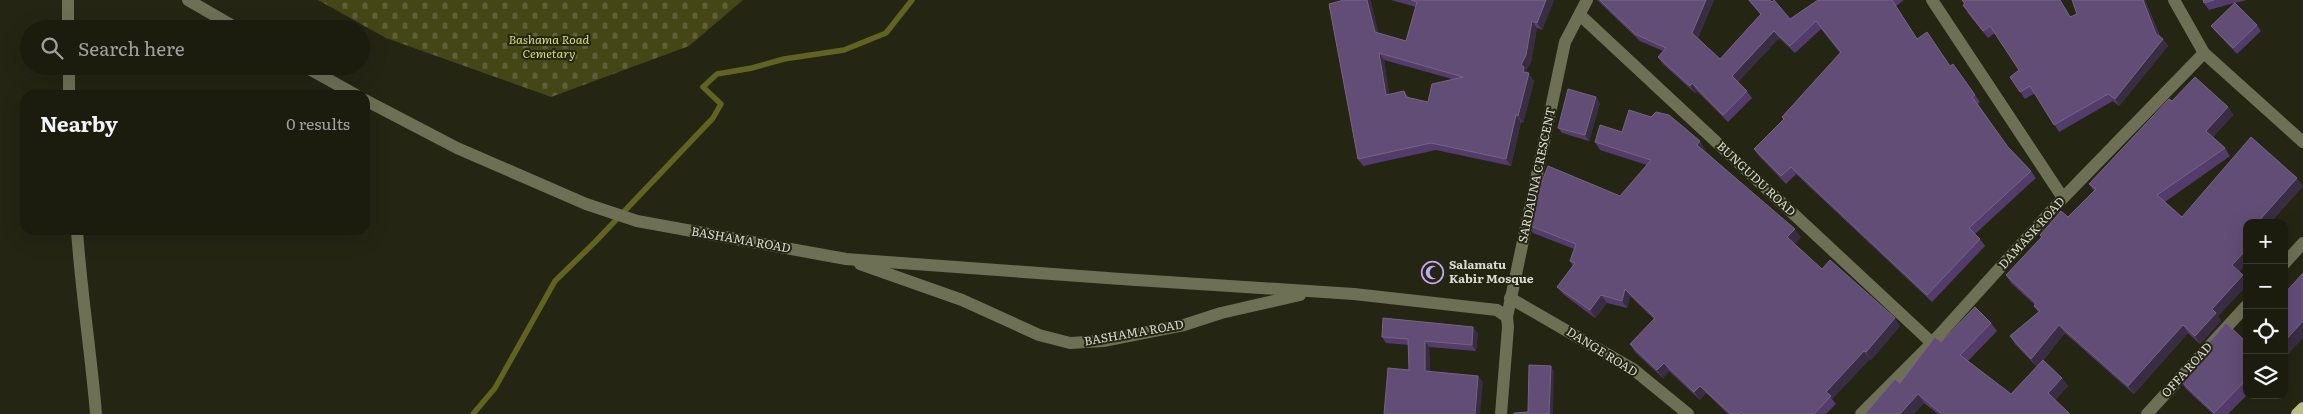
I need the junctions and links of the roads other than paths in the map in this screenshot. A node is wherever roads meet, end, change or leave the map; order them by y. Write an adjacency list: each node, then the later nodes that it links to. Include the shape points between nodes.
1 (68, 0): 7 (street)
2 (188, 0): 8 (street)
3 (1587, 0): 6 (street, SARDAUNA CRESCENT)
4 (1932, 0): 16 (street)
5 (2174, 0): 9 (street)
6 (1580, 15): 22 (street, SARDAUNA CRESCENT, via 1565,42); 25 (street, BUNGUDU ROAD)
7 (68, 20)
8 (222, 20)
9 (2204, 54): 15 (street); 16 (street, DAMASK ROAD)
10 (68, 75): 12 (street)
11 (320, 75): 13 (street)
12 (69, 90)
13 (347, 90)
14 (370, 103): 19 (street, BASHAMA ROAD, via 457,148 586,204 637,221)
15 (2303, 142)
16 (2063, 198): 25 (street, DAMASK ROAD)
17 (77, 235): 27 (street)
18 (2303, 243): 20 (street)
19 (846, 259): 21 (street, BASHAMA ROAD); 21 (street, BASHAMA ROAD, via 962,300 1039,335 1070,342 1104,340 1184,325 1220,313)
20 (2288, 260)
21 (1315, 291): 24 (street, BASHAMA ROAD, via 1498,310)
22 (1510, 298): 24 (street, SARDAUNA CRESCENT); 29 (street, DANGE ROAD, via 1633,369)
23 (2243, 309): 31 (street, OFFA ROAD)
24 (1506, 317): 28 (street, SARDAUNA CRESCENT, via 1508,327)
25 (1932, 343): 30 (street, DAMASK ROAD)
26 (2303, 408): 32 (main road)
27 (96, 414)
28 (1501, 414)
29 (1688, 414)
30 (1862, 414)
31 (2147, 414)
32 (2297, 414)

